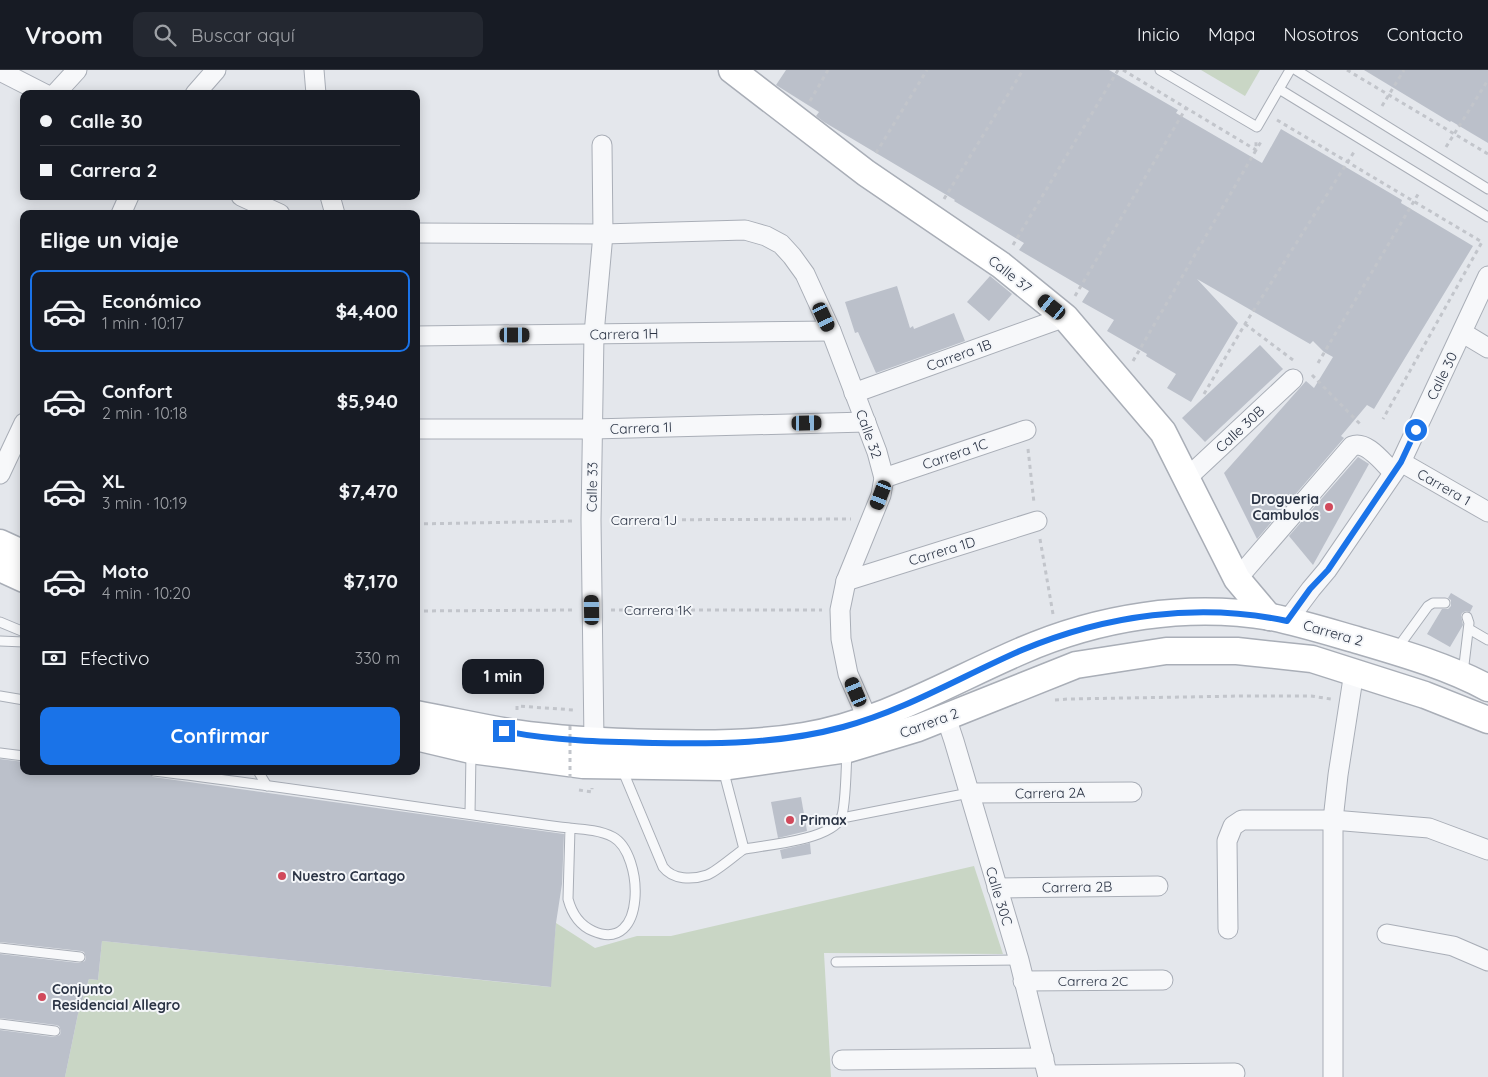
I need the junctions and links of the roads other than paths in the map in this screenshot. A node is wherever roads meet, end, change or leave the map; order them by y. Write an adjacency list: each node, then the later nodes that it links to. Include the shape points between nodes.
1 (77, 70): 10 (street)
2 (216, 70): 11 (street)
3 (314, 70): 12 (street)
4 (732, 70): 22 (main road, Calle 37, via 866,173)
5 (1160, 70): 13 (lane, via 1257,127)
6 (1290, 70): 13 (lane)
7 (1296, 70): 15 (lane)
8 (0, 71): 9 (street)
9 (37, 90)
10 (59, 90)
11 (198, 90)
12 (316, 90)
13 (1279, 90): 18 (lane)
14 (602, 144): 20 (street, Calle 33)
15 (1488, 189)
16 (250, 200): 17 (street)
17 (271, 210)
18 (1488, 217)
19 (420, 232): 20 (street)
20 (602, 234): 23 (street, Calle 32, via 745,230 766,236 781,244 805,274); 25 (street, Calle 33)
21 (1488, 276): 24 (street, Calle 30)
22 (1068, 309): 29 (street, Carrera 1B); 38 (main road, Calle 37, via 1163,432)
23 (831, 331): 25 (street, Carrera 1H); 29 (street, Calle 32)
24 (1463, 333): 27 (street); 35 (street, Calle 30)
25 (594, 334): 26 (street, Carrera 1H); 32 (street, Calle 33)
26 (420, 336)
27 (1488, 348)
28 (1300, 372): 38 (street, Calle 30B)
29 (854, 393): 30 (street, Calle 32)
30 (866, 422): 32 (street, Carrera 1I); 37 (street, Calle 32)
31 (420, 429): 32 (street, Carrera 1I)
32 (593, 429): 66 (street, Calle 33)
33 (1026, 430): 37 (street, Carrera 1C)
34 (20, 432): 36 (street)
35 (1397, 467): 39 (street, Carrera 1); 45 (street, Carrera 1, via 1365,446 1352,446); 49 (street, Calle 30, via 1328,570)
36 (0, 474)
37 (884, 478): 46 (street, via 881,495)
38 (1187, 478): 45 (main road, Calle 37)
39 (1488, 512)
40 (1037, 521): 46 (street, Carrera 1D)
41 (0, 543): 42 (main road)
42 (20, 552)
43 (0, 568): 44 (main road)
44 (20, 577)
45 (1237, 579): 49 (main road, Calle 37)
46 (846, 581): 63 (street, via 840,610 841,639 848,674)
47 (1445, 603): 56 (lane, via 1428,606)
48 (1467, 617): 51 (lane)
49 (1278, 619): 56 (main road, Carrera 2); 63 (main road, Carrera 2, via 1220,612 1176,612 1095,625 1020,651)
50 (0, 622): 52 (lane)
51 (1469, 629): 53 (lane); 58 (lane)
52 (20, 630)
53 (1488, 640)
54 (0, 642): 55 (lane)
55 (20, 642)
56 (1395, 651): 58 (main road, Carrera 2)
57 (1354, 672): 62 (main road, Carrera 2, via 1312,659 1237,651 1166,651 1076,665); 64 (main road, Carrera 2); 80 (street)
58 (1480, 680)
59 (0, 696): 60 (lane)
60 (20, 699)
61 (420, 715): 66 (main road, Carrera 2, via 515,733)
62 (946, 717): 68 (main road, Carrera 2); 77 (street, Calle 30C)
63 (868, 720): 66 (main road, Carrera 2, via 804,736 757,742 705,744)
64 (1488, 720)
65 (420, 738): 67 (main road, Carrera 2)
66 (594, 740)
67 (471, 750): 71 (main road, Carrera 2, via 583,765); 78 (lane)
68 (848, 750): 72 (main road, Carrera 2); 79 (lane)
69 (0, 753): 70 (lane)
70 (20, 756)
71 (621, 766): 72 (main road, Carrera 2); 82 (lane, via 669,875 683,878 708,875)
72 (723, 767): 82 (lane)
73 (184, 775): 75 (lane)
74 (260, 775): 75 (lane)
75 (267, 786): 78 (lane)
76 (1132, 792): 77 (street, Carrera 2A)
77 (969, 794): 79 (lane); 85 (street, Calle 30C)
78 (470, 814): 81 (lane)
79 (842, 818): 82 (lane, via 832,829 818,836)
80 (1333, 820): 83 (street, via 1429,828); 86 (street, via 1242,820 1233,826 1227,841); 100 (street)
81 (570, 828): 81 (lane, via 608,835 621,842 627,851 635,907 632,917 619,933 609,935 587,929 570,908)
82 (744, 849)
83 (1488, 850)
84 (1158, 886): 85 (street, Carrera 2B)
85 (997, 888): 90 (street, Calle 30C)
86 (1228, 929)
87 (1387, 934): 91 (street, via 1453,946)
88 (0, 948): 89 (lane)
89 (80, 956)
90 (1019, 960): 92 (lane); 94 (street, Calle 30C)
91 (1488, 961)
92 (836, 962)
93 (1162, 980): 94 (street, Carrera 2C)
94 (1024, 981): 98 (street, Calle 30C)
95 (0, 1024): 96 (lane)
96 (55, 1031)
97 (842, 1060): 98 (street)
98 (1047, 1070): 99 (street)
99 (1235, 1073)
100 (1333, 1077)

